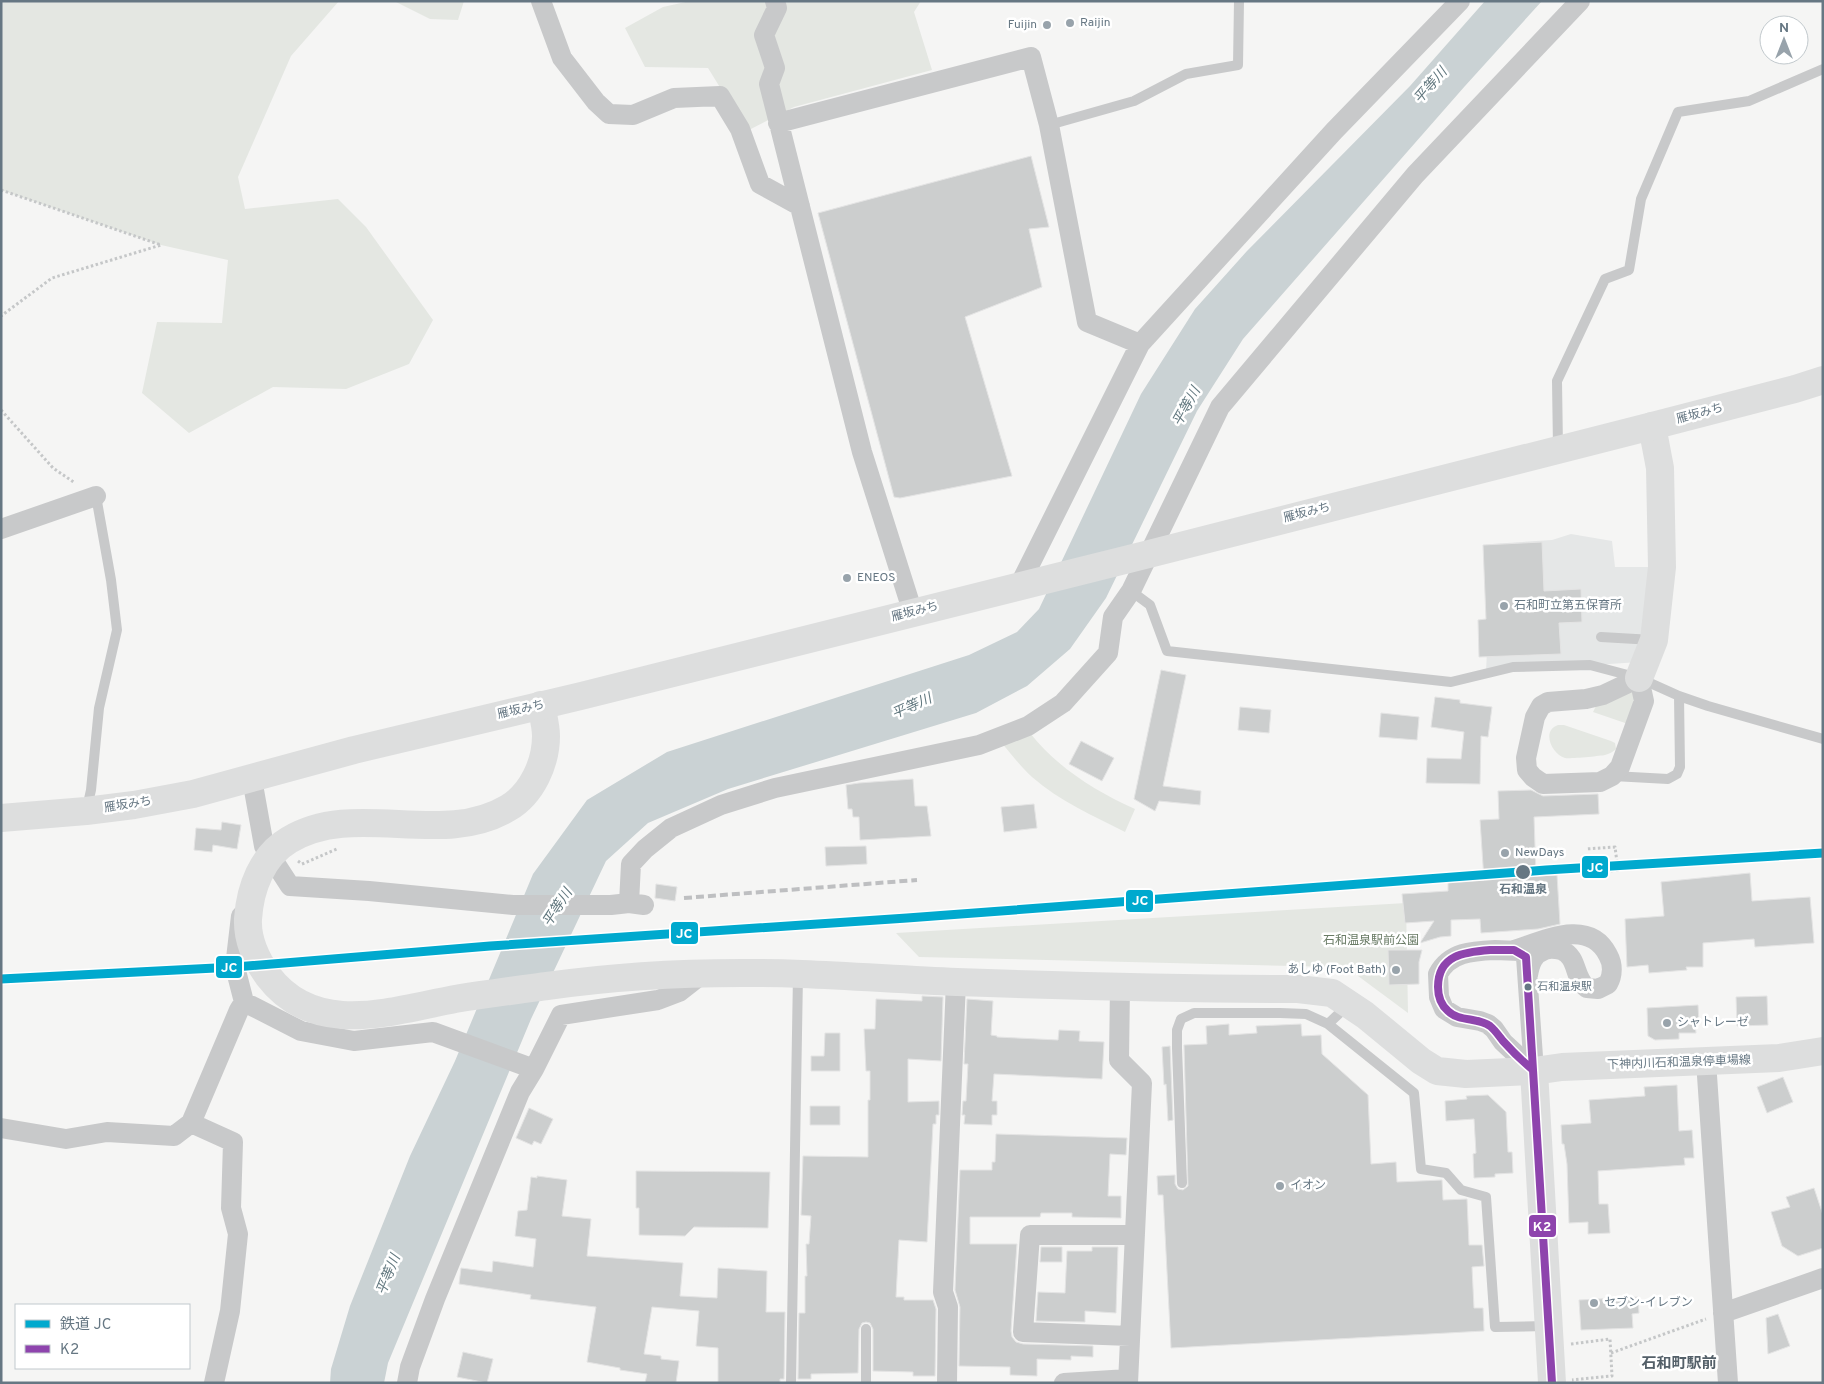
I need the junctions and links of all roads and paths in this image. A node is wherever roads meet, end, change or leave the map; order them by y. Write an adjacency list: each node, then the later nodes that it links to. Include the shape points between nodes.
1 (541, 1): 10 (street, via 562,58 596,102 610,114 633,116 674,98 720,96 740,129 760,184)
2 (775, 1): 7 (street, via 776,8 764,35 775,68 769,84)
3 (1239, 1): 8 (lane, via 1238,65 1186,74 1134,102)
4 (1460, 1): 12 (street, via 1334,131)
5 (1580, 1): 19 (street, via 1416,175 1220,408)
6 (1823, 69): 16 (lane, via 1749,102 1678,112 1641,199 1630,270 1605,279 1557,381)
7 (778, 123): 8 (street, via 1031,57); 10 (street)
8 (1049, 125): 12 (street, via 1086,322)
9 (1, 190): 11 (path, via 161,245 52,278)
10 (800, 206): 22 (street, via 862,452)
11 (1, 316)
12 (1140, 344): 20 (street)
13 (1823, 380): 15 (main road, 雁坂みち)
14 (1, 410): 17 (path, via 53,468)
15 (1652, 426): 16 (main road, 雁坂みち); 24 (main road, via 1660,468 1662,567)
16 (1558, 450): 19 (main road, 雁坂みち)
17 (96, 496): 18 (street); 31 (lane, via 117,630 99,708)
18 (1, 530)
19 (1140, 556): 20 (main road, 雁坂みち); 21 (street)
20 (1024, 585): 22 (main road, 雁坂みち)
21 (1131, 591): 25 (lane, via 1150,605 1167,650 1451,682 1513,667 1590,665); 33 (street, via 1113,617 1108,653 1063,703 1028,726 979,745 775,788 690,818 658,838 630,864 628,904 513,905 290,886)
22 (912, 613): 27 (main road, 雁坂みち)
23 (1601, 638): 24 (lane)
24 (1654, 640): 25 (main road)
25 (1639, 678): 26 (lane); 29 (street, via 1644,701 1620,767); 29 (street, via 1603,695 1548,702 1541,706 1535,717 1526,758 1527,770 1533,777 1543,784 1600,782)
26 (1679, 696): 28 (lane); 29 (lane, via 1680,767 1677,774 1668,779)
27 (541, 705): 30 (main road, 雁坂みち, via 354,750); 39 (main road, 下神内川石和温泉停車場線, via 546,734 544,758 534,781 510,807 491,816 454,824 329,824 308,829 276,849 259,873 249,904 250,944 263,968 297,1002 312,1011 331,1015 381,1013 564,984)
28 (1823, 739)
29 (1612, 776)
30 (252, 779): 31 (main road, 雁坂みち, via 193,794); 33 (street)
31 (86, 811): 32 (main road, 雁坂みち)
32 (1, 818)
33 (264, 846): 44 (street, via 250,873 235,955)
34 (340, 848): 36 (path, via 302,864)
35 (1586, 849): 37 (path, via 1615,847 1618,870)
36 (294, 858)
37 (1586, 873)
38 (1514, 950): 41 (street, via 1526,956); 41 (street, via 1546,939 1582,935 1601,944 1612,966 1608,984 1598,989 1587,988 1581,982 1571,957 1566,952 1553,949 1544,950 1533,958); 50 (street, via 1476,951 1454,957 1438,974 1439,997 1444,1008 1457,1017 1480,1021 1494,1029)
39 (702, 974): 40 (main road, 下神内川石和温泉停車場線); 49 (street, via 679,992 658,1000 561,1015)
40 (798, 974): 42 (main road, 下神内川石和温泉停車場線); 65 (lane)
41 (1528, 975): 50 (street)
42 (956, 982): 43 (main road, 下神内川石和温泉停車場線); 67 (street, via 943,1292 948,1307)
43 (1120, 986): 45 (main road, 下神内川石和温泉停車場線, via 1319,990 1332,993); 54 (street, via 1119,1060 1142,1083)
44 (244, 1002): 49 (street, via 301,1031 354,1041 433,1032); 51 (street)
45 (1349, 1004): 46 (lane); 50 (main road, 下神内川石和温泉停車場線, via 1437,1071 1466,1074)
46 (1328, 1024): 53 (lane, via 1306,1014 1280,1013 1194,1013 1181,1019 1177,1048); 59 (lane, via 1414,1093 1421,1169 1446,1173 1461,1190 1486,1196 1495,1327)
47 (1823, 1051): 48 (main road, 下神内川石和温泉停車場線, via 1779,1058)
48 (1706, 1061): 50 (main road, 下神内川石和温泉停車場線); 56 (street)
49 (528, 1066): 64 (street, via 435,1299)
50 (1534, 1071): 59 (main road, via 1540,1252)
51 (191, 1123): 52 (street, via 174,1136 107,1132 66,1139); 63 (street, via 233,1142 231,1208 238,1234 230,1311)
52 (1, 1128)
53 (1182, 1183)
54 (1136, 1235): 58 (street); 58 (street, via 1030,1234 1023,1332)
55 (1823, 1278): 56 (street)
56 (1723, 1313): 60 (path); 69 (street)
57 (866, 1329): 66 (lane)
58 (1130, 1336): 62 (street)
59 (1552, 1339): 60 (path, via 1610,1339); 61 (main road)
60 (1611, 1353): 61 (path, via 1612,1376)
61 (1554, 1378)
62 (1128, 1381): 68 (street)
63 (214, 1383)
64 (407, 1383)
65 (791, 1383)
66 (866, 1383)
67 (947, 1383)
68 (1064, 1383)
69 (1728, 1383)

